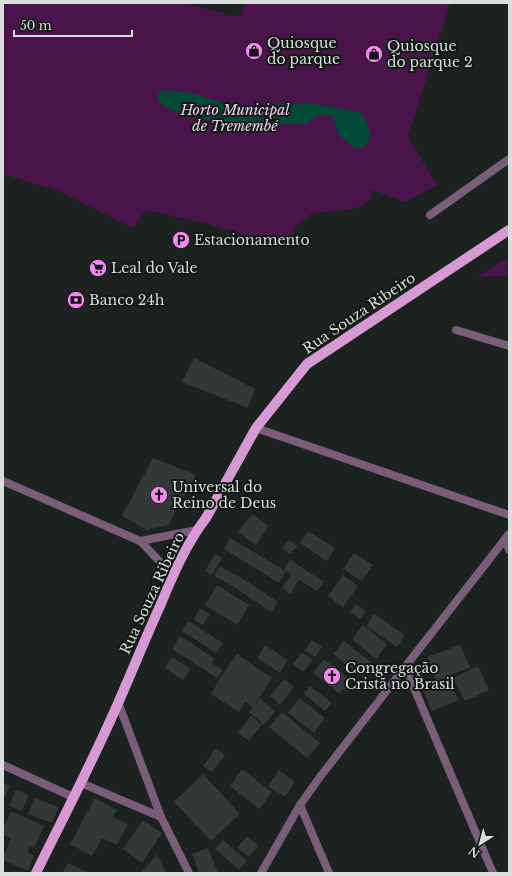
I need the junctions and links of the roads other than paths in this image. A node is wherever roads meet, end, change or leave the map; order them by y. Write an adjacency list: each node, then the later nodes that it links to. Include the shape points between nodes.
1 (509, 159): 2 (street)
2 (430, 214)
3 (509, 230): 6 (main road, Rua Souza Ribeiro, via 307,364)
4 (456, 330): 5 (street)
5 (509, 346)
6 (256, 428): 8 (street); 9 (main road, Rua Souza Ribeiro)
7 (3, 481): 11 (street)
8 (509, 515)
9 (197, 530): 11 (street); 13 (main road, Rua Souza Ribeiro)
10 (507, 537): 12 (street); 14 (street)
11 (140, 541): 13 (street)
12 (509, 550)
13 (173, 575): 15 (main road, Rua Souza Ribeiro)
14 (405, 667): 19 (street); 25 (street)
15 (118, 702): 17 (main road, Rua Souza Ribeiro); 20 (street)
16 (3, 765): 18 (street)
17 (81, 783): 18 (main road, Rua Souza Ribeiro); 20 (street)
18 (73, 797): 21 (main road, Rua Souza Ribeiro)
19 (300, 805): 23 (street); 24 (street)
20 (161, 817): 22 (street)
21 (36, 873)
22 (189, 873)
23 (261, 873)
24 (329, 873)
25 (493, 873)

